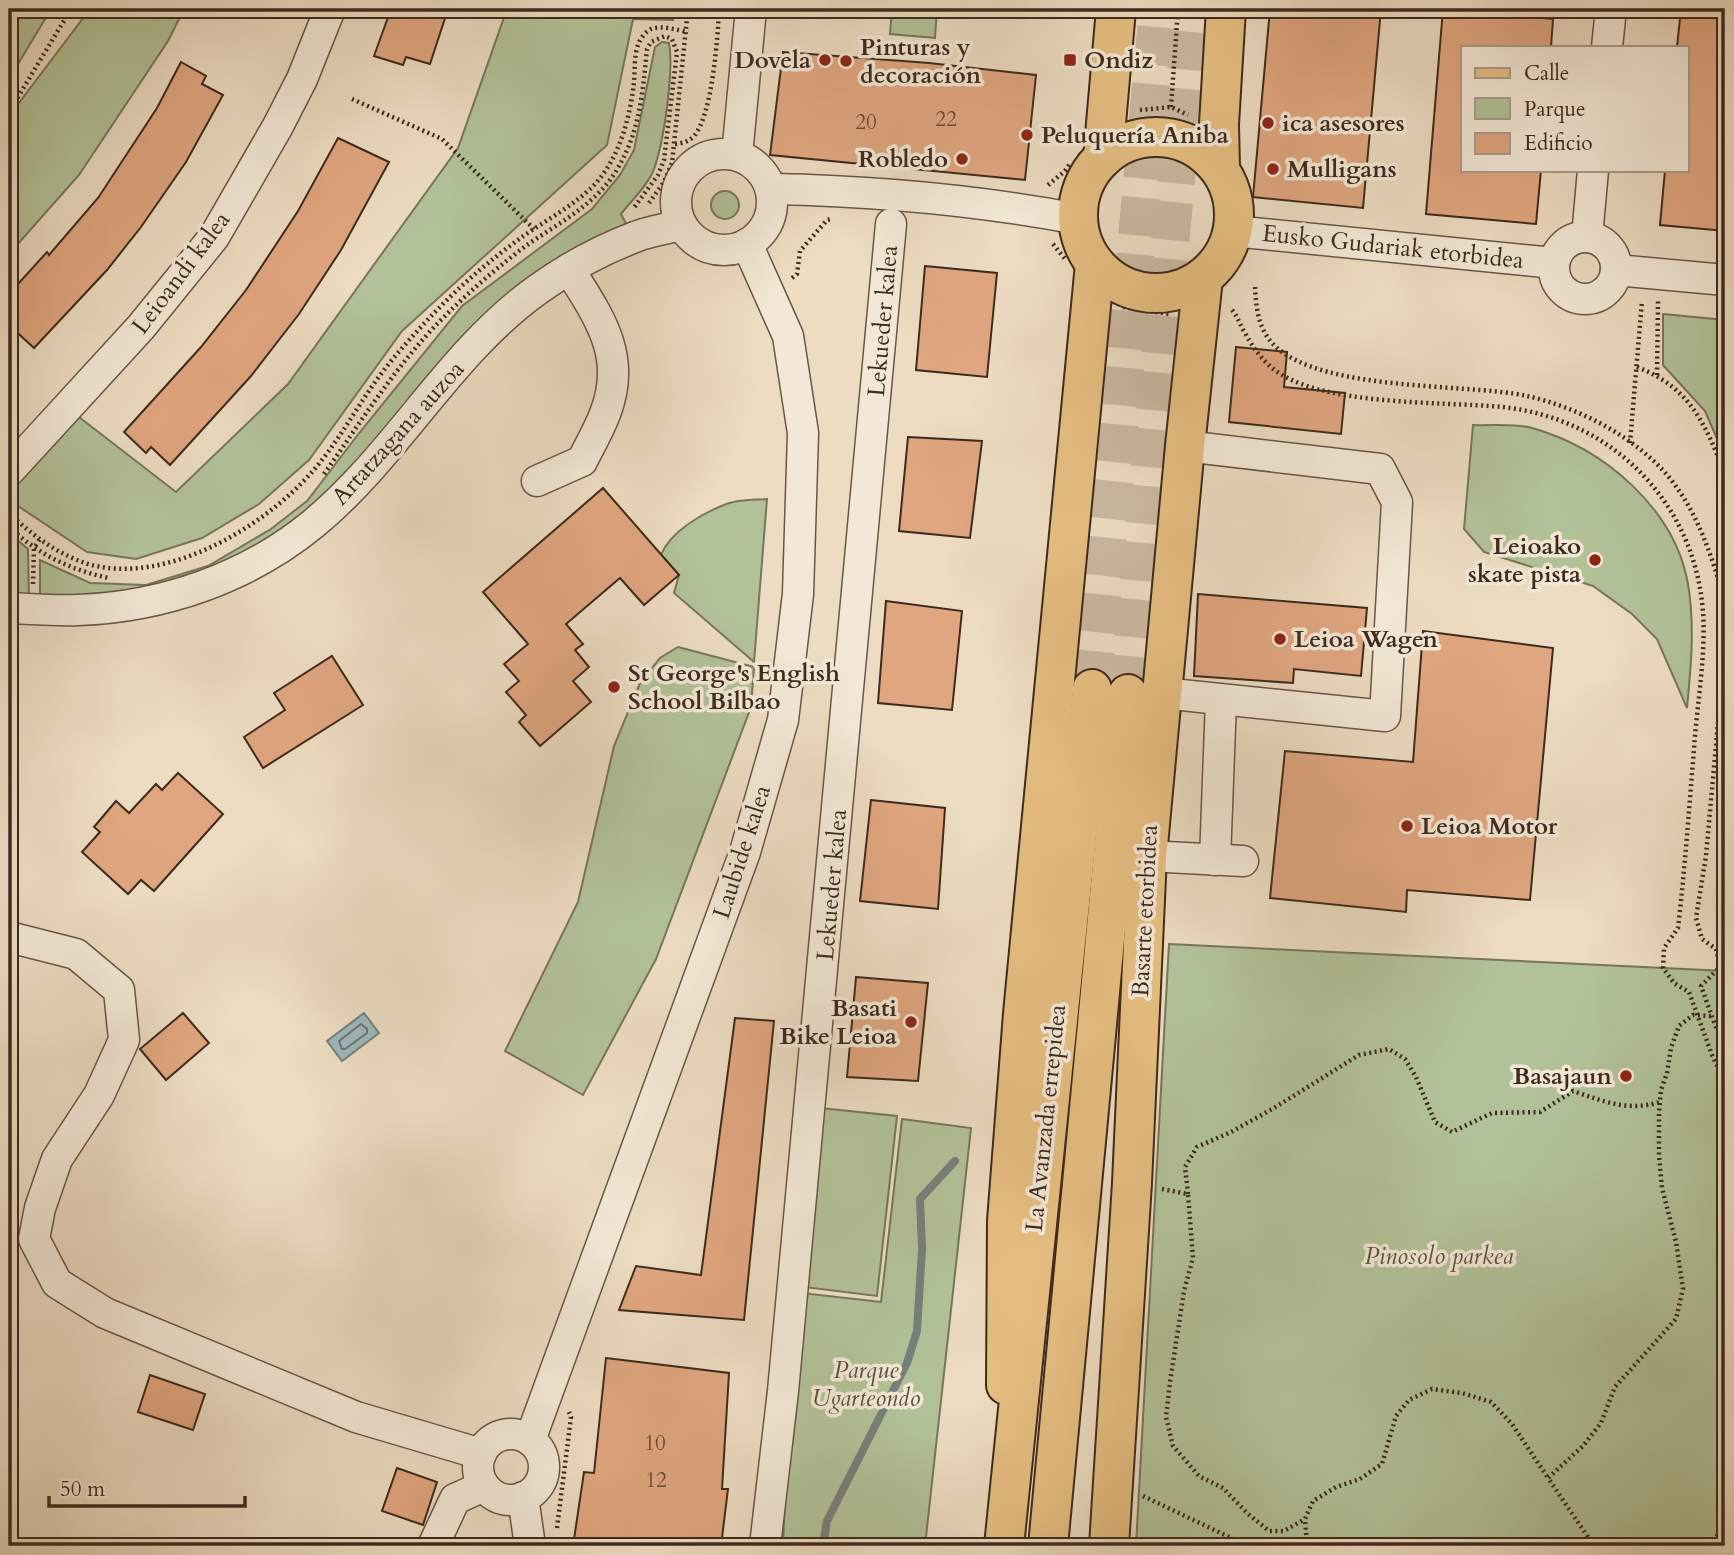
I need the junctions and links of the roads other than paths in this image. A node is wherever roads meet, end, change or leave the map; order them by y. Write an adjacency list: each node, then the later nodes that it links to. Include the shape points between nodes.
1 (330, 9): 25 (street, Leioandi kalea, via 302,79 214,237 141,327)
2 (751, 9): 7 (street)
3 (1116, 9): 8 (main road)
4 (1226, 9): 9 (main road)
5 (1611, 9): 6 (street)
6 (1607, 46)
7 (737, 155): 11 (street, via 764,174); 15 (street, via 706,157 682,178 676,201)
8 (1103, 158): 9 (main road, via 1119,146 1145,137 1173,138 1199,149); 13 (main road, via 1091,171)
9 (1220, 169): 14 (main road, via 1233,199)
10 (1593, 172): 16 (street)
11 (771, 189): 13 (street, via 883,194 1034,211); 17 (street, via 769,221)
12 (891, 224): 40 (street, Lekueder kalea, via 786,1367)
13 (1064, 230): 19 (main road, via 1084,245)
14 (1233, 231): 18 (street, Eusko Gudariak etorbidea); 22 (main road, via 1222,258)
15 (685, 237): 17 (street); 20 (street, Artatzagana auzoa, via 634,227)
16 (1587, 237): 18 (street, via 1562,246); 21 (street, via 1611,251)
17 (739, 255): 33 (street, Laubide kalea, via 769,291 788,337 803,433 798,594 783,720 745,852)
18 (1554, 263): 21 (street, via 1557,283 1582,300 1609,288)
19 (1082, 264): 22 (main road, via 1121,285 1149,293 1177,291); 37 (main road, via 1092,303 1007,1221)
20 (569, 269): 26 (street, via 602,321 614,365 607,410 582,461); 27 (street, Artatzagana auzoa, via 503,318 358,483 289,542 242,570 175,595 129,606)
21 (1616, 270): 23 (street)
22 (1203, 278): 24 (main road, Basarte etorbidea)
23 (1725, 280)
24 (1185, 446): 28 (main road, Basarte etorbidea); 29 (street, via 1380,469 1397,502 1385,716)
25 (9, 471)
26 (537, 481)
27 (21, 609)
28 (1127, 692): 29 (street); 30 (main road, Basarte etorbidea); 32 (main road, La Avanzada errepidea); 37 (main road, La Avanzada errepidea)
29 (1221, 699): 30 (street, via 1229,860)
30 (1147, 856): 43 (main road, Basarte etorbidea)
31 (9, 937): 34 (street, via 76,954 119,990 124,1040 99,1095 57,1159 40,1208 34,1239 57,1283 105,1313 356,1417)
32 (1059, 1427): 41 (main road, La Avanzada errepidea); 42 (main road)
33 (530, 1440): 34 (street, via 502,1435); 36 (street, via 544,1466 539,1485)
34 (481, 1454): 35 (street)
35 (484, 1486): 36 (street, via 502,1498); 39 (street, via 455,1499)
36 (523, 1497): 38 (street)
37 (1005, 1536)
38 (543, 1541)
39 (433, 1546)
40 (765, 1546)
41 (1048, 1546)
42 (1059, 1546)
43 (1109, 1546)

